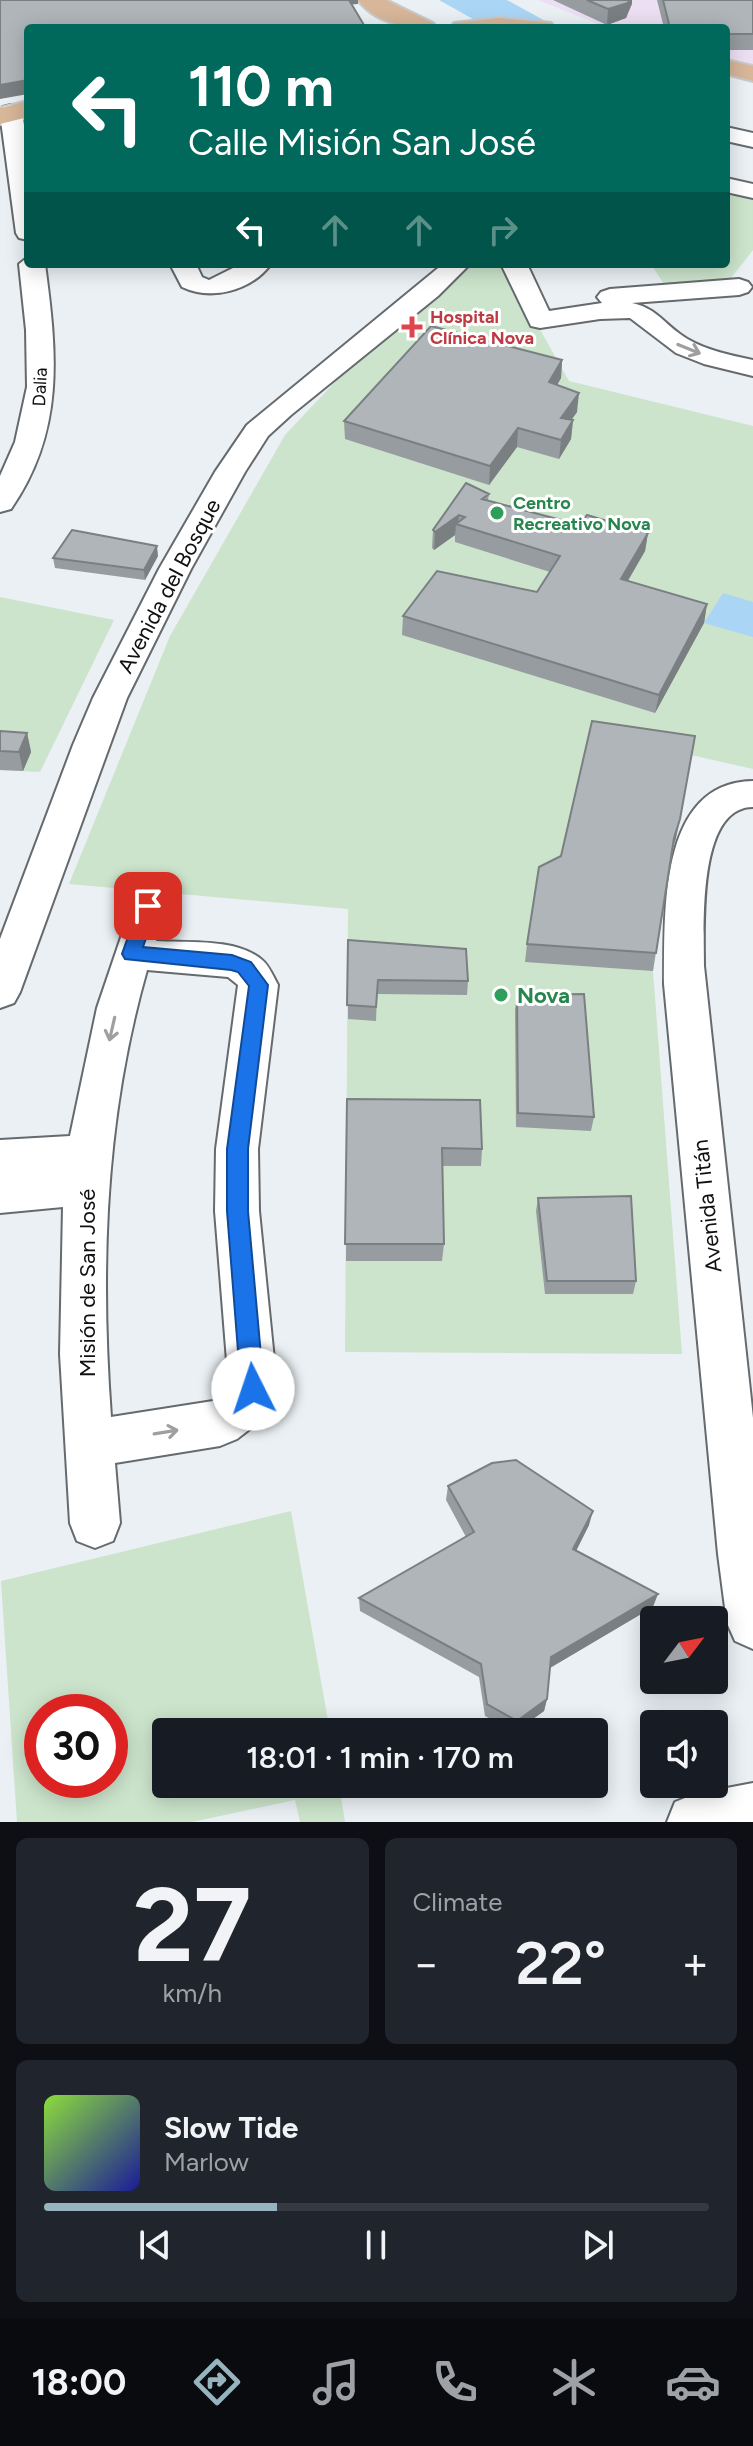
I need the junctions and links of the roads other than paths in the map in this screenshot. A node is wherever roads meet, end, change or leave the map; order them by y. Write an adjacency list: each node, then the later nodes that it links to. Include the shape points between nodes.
1 (349, 0): 4 (main road)
2 (370, 0): 5 (main road)
3 (517, 2): 6 (main road)
4 (364, 24)
5 (416, 24)
6 (565, 24)
7 (730, 70): 8 (main road)
8 (753, 76)
9 (13, 112): 14 (street)
10 (730, 135): 11 (street)
11 (753, 140)
12 (730, 186): 13 (street)
13 (753, 191)
14 (24, 201)
15 (753, 263): 21 (street, via 742,276)
16 (33, 268): 24 (street, Dalia, via 42,341 42,405 30,446)
17 (185, 268): 18 (street, via 191,282 206,289 225,285)
18 (252, 268)
19 (453, 268): 28 (street, Avenida del Bosque, via 281,409 257,431 230,472 110,698)
20 (516, 268): 22 (street)
21 (746, 292): 22 (street)
22 (536, 311): 23 (street, one-way to 23, via 635,311 648,316 674,342)
23 (753, 368)
24 (0, 503)
25 (739, 797): 34 (street, Avenida Titán, via 709,811 698,833 685,911 684,984)
26 (148, 906): 27 (street, Misión de San José)
27 (132, 954): 30 (street, Misión de San José, one-way to 30, via 100,1081); 32 (street, one-way to 27, via 220,1423 240,1410 253,1389 237,1211 237,1149 258,985 245,967 232,962)
28 (0, 992)
29 (0, 1158): 30 (street)
30 (88, 1169): 31 (street); 32 (street, Misión de San José, via 82,1265)
31 (0, 1194)
32 (89, 1444): 33 (street, Misión de San José)
33 (95, 1523)
34 (753, 1623)
35 (753, 1811): 36 (street)
36 (695, 1822)

